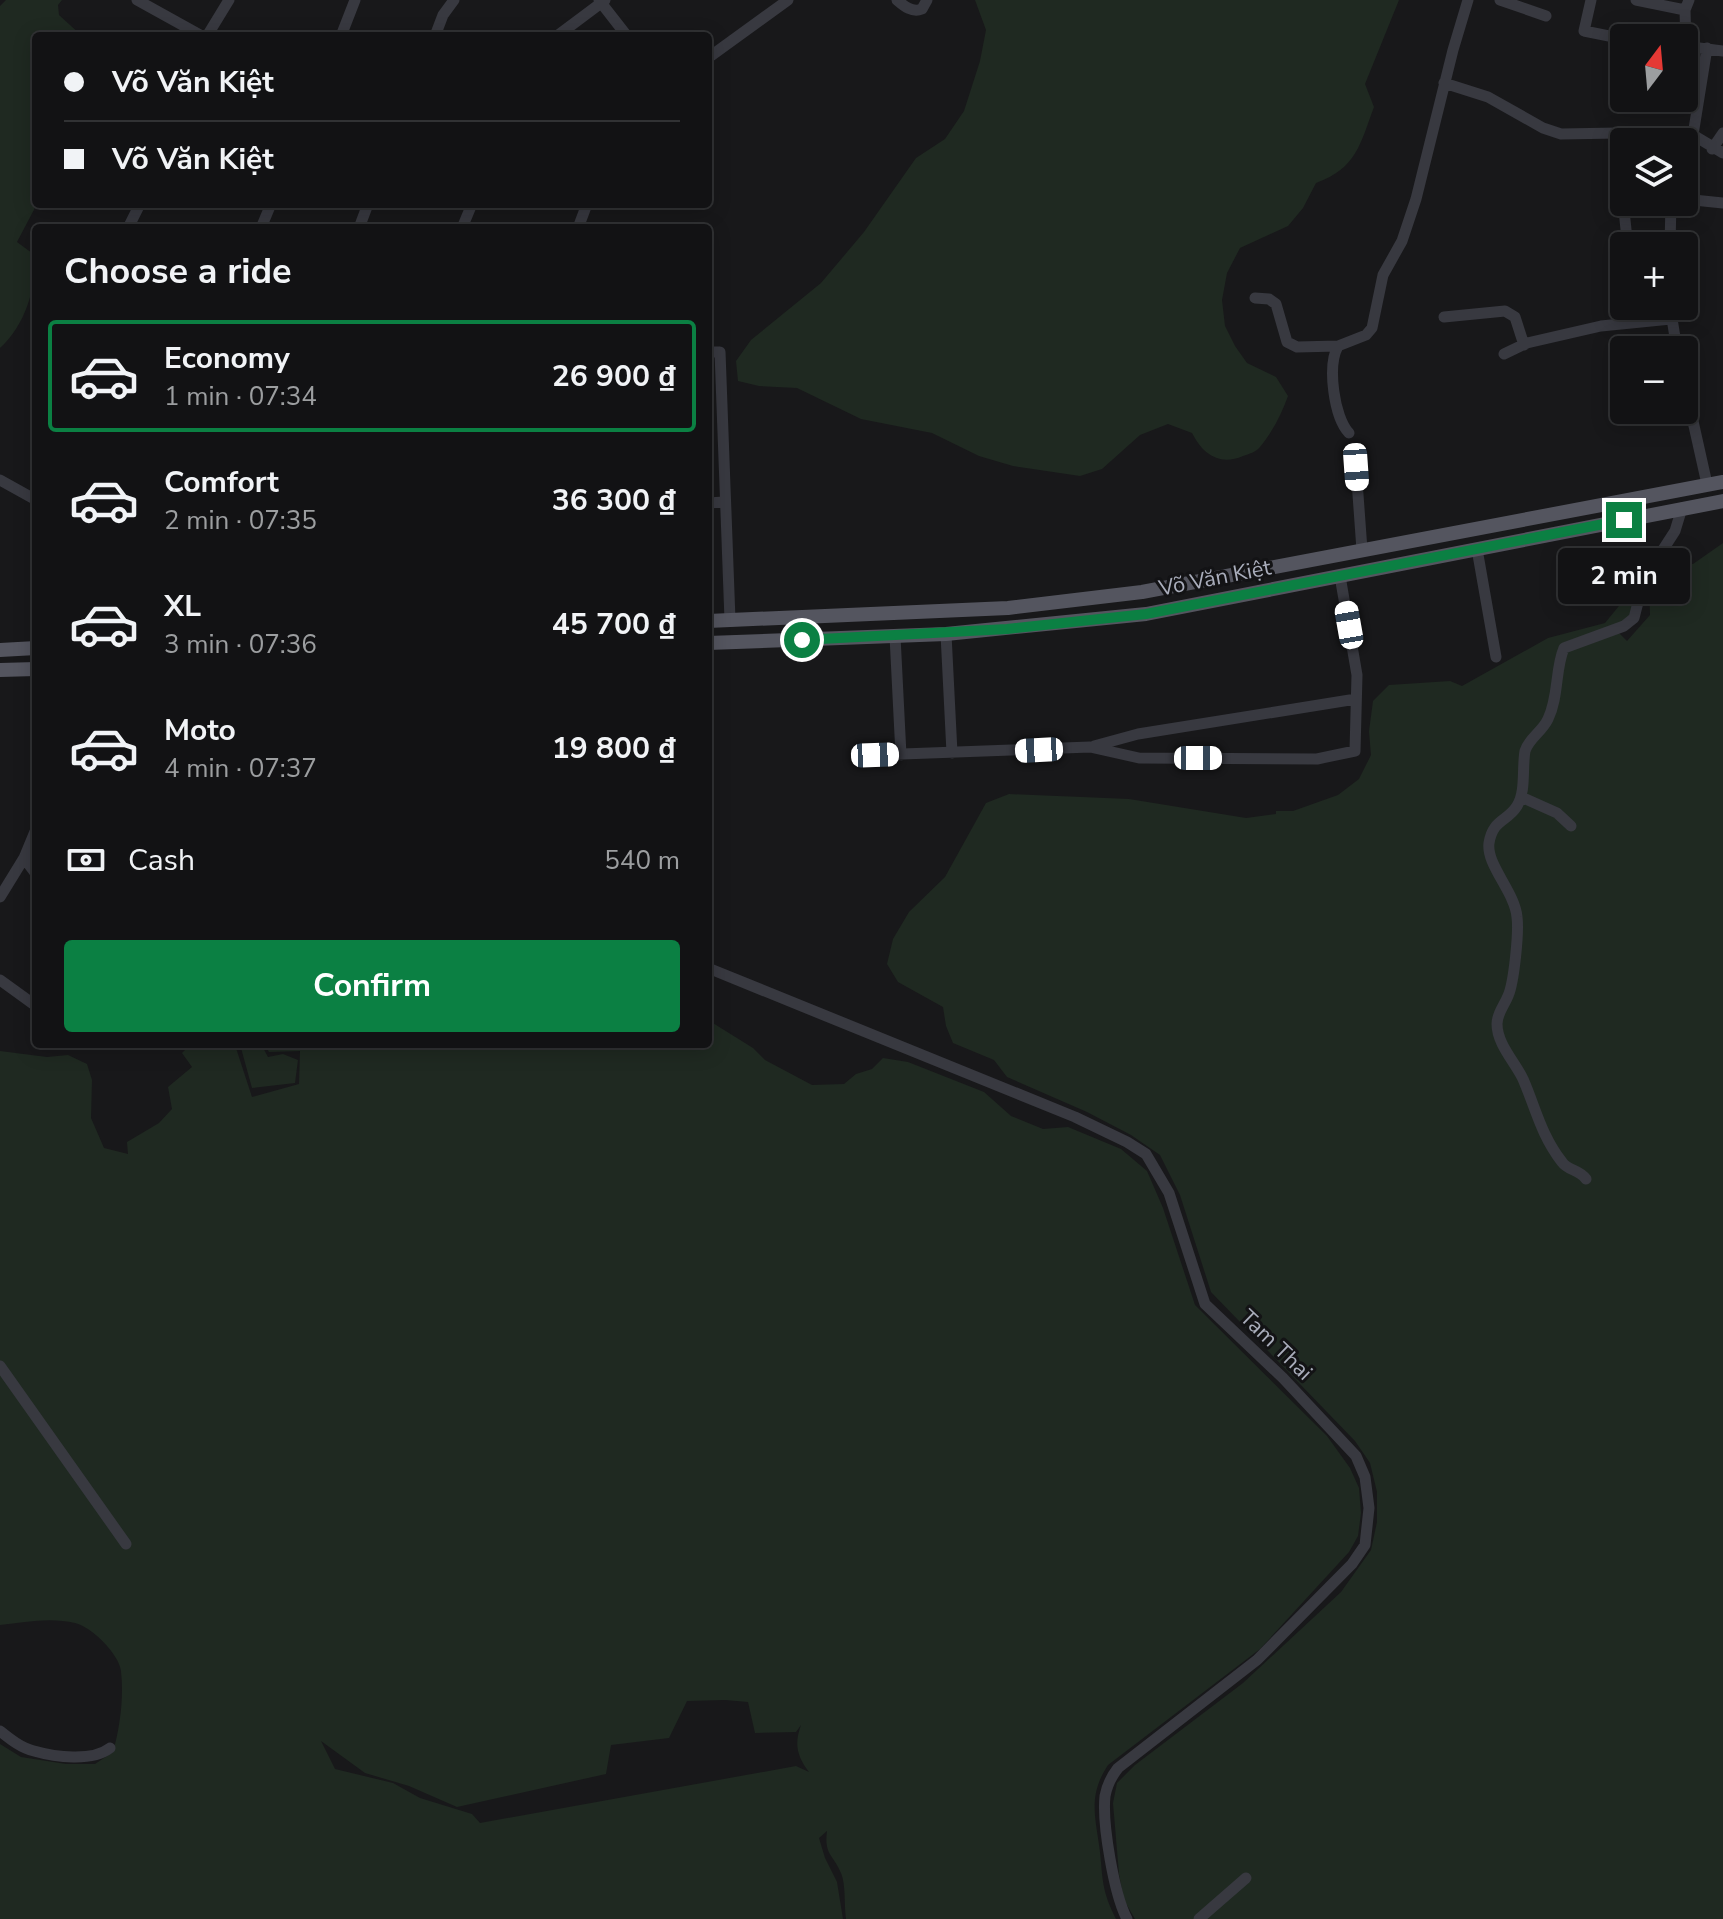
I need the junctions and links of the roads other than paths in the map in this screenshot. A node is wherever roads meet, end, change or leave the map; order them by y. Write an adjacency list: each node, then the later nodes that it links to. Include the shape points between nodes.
1 (137, 0): 15 (street)
2 (229, 0): 16 (street)
3 (355, 0): 17 (street)
4 (454, 0): 18 (street)
5 (788, 0): 25 (street)
6 (897, 0): 7 (street, via 918,11)
7 (927, 0)
8 (1468, 0): 26 (street)
9 (1500, 0): 14 (street)
10 (1591, 0): 21 (street, via 1584,31)
11 (1636, 0): 13 (street)
12 (602, 1): 19 (street); 20 (street)
13 (1687, 5)
14 (1546, 16)
15 (197, 32)
16 (208, 32)
17 (343, 32)
18 (437, 32)
19 (562, 32)
20 (624, 32)
21 (1610, 36)
22 (1698, 47): 23 (street)
23 (1707, 48): 24 (street); 27 (street)
24 (1723, 51)
25 (712, 55)
26 (1444, 83): 29 (street, via 1488,97 1561,134); 38 (street, via 1416,199 1383,275 1372,328)
27 (1694, 128)
28 (1723, 133): 31 (street)
29 (1610, 136)
30 (1698, 138): 31 (street)
31 (1718, 151)
32 (1698, 200): 33 (street)
33 (1723, 203)
34 (1255, 298): 38 (street, via 1276,304 1287,342 1297,347)
35 (1444, 317): 37 (street, via 1505,311 1515,317)
36 (1657, 320): 37 (street, via 1614,323)
37 (1524, 345): 40 (street)
38 (1338, 346): 44 (street, via 1333,386)
39 (712, 352): 41 (street, via 720,352)
40 (1504, 354)
41 (722, 424): 43 (street); 51 (street)
42 (1694, 424): 47 (street)
43 (712, 425)
44 (1349, 433)
45 (1358, 460): 56 (street)
46 (1723, 482): 47 (main road, Võ Văn Kiệt)
47 (1707, 484): 54 (main road, Võ Văn Kiệt)
48 (3, 485): 49 (street)
49 (32, 498)
50 (1723, 501): 53 (main road, Võ Văn Kiệt)
51 (724, 502): 52 (street); 61 (street)
52 (712, 503)
53 (1682, 508): 55 (main road, Võ Văn Kiệt); 76 (street, via 1675,531 1644,579 1634,618 1564,648 1548,720 1527,743)
54 (1414, 540): 56 (main road, Võ Văn Kiệt); 57 (main road)
55 (1477, 549): 57 (main road, Võ Văn Kiệt); 68 (street)
56 (1362, 550): 59 (main road, Võ Văn Kiệt)
57 (1418, 560): 58 (main road, Võ Văn Kiệt)
58 (1340, 576): 60 (main road, Võ Văn Kiệt); 71 (street, via 1357,675)
59 (1142, 592): 60 (main road); 61 (main road, Võ Văn Kiệt, via 1008,608)
60 (1146, 614): 63 (main road, Võ Văn Kiệt)
61 (730, 620): 62 (main road, Võ Văn Kiệt)
62 (712, 621)
63 (946, 634): 64 (main road, Võ Văn Kiệt); 73 (street)
64 (895, 636): 65 (main road, Võ Văn Kiệt); 75 (street)
65 (712, 643)
66 (32, 648): 67 (main road)
67 (0, 650)
68 (1496, 657)
69 (32, 669): 70 (main road)
70 (0, 670)
71 (1356, 699): 72 (street, via 1138,734); 72 (street, via 1355,751 1317,759 1139,758)
72 (1090, 747): 73 (street)
73 (952, 753): 75 (street)
74 (875, 755): 75 (street)
75 (901, 755)
76 (1521, 797): 77 (street, via 1557,813); 85 (street, via 1517,807 1497,822 1488,849 1517,916 1510,989 1499,1012 1498,1031 1547,1141 1563,1164)
77 (1571, 826)
78 (32, 839): 79 (street)
79 (24, 858): 80 (street); 81 (street)
80 (32, 869)
81 (0, 897)
82 (712, 970): 91 (street, Tam Thai, via 1075,1117 1146,1154 1169,1193 1205,1304 1356,1456 1368,1493 1367,1525 1365,1545 1352,1564 1257,1660 1111,1777 1105,1810 1114,1889)
83 (0, 980): 84 (street)
84 (32, 1003)
85 (1586, 1179)
86 (0, 1366): 87 (street)
87 (126, 1544)
88 (0, 1731): 89 (street, via 33,1751 70,1757 101,1756)
89 (110, 1748)
90 (1246, 1878): 92 (street)
91 (1127, 1919)
92 (1199, 1919)

